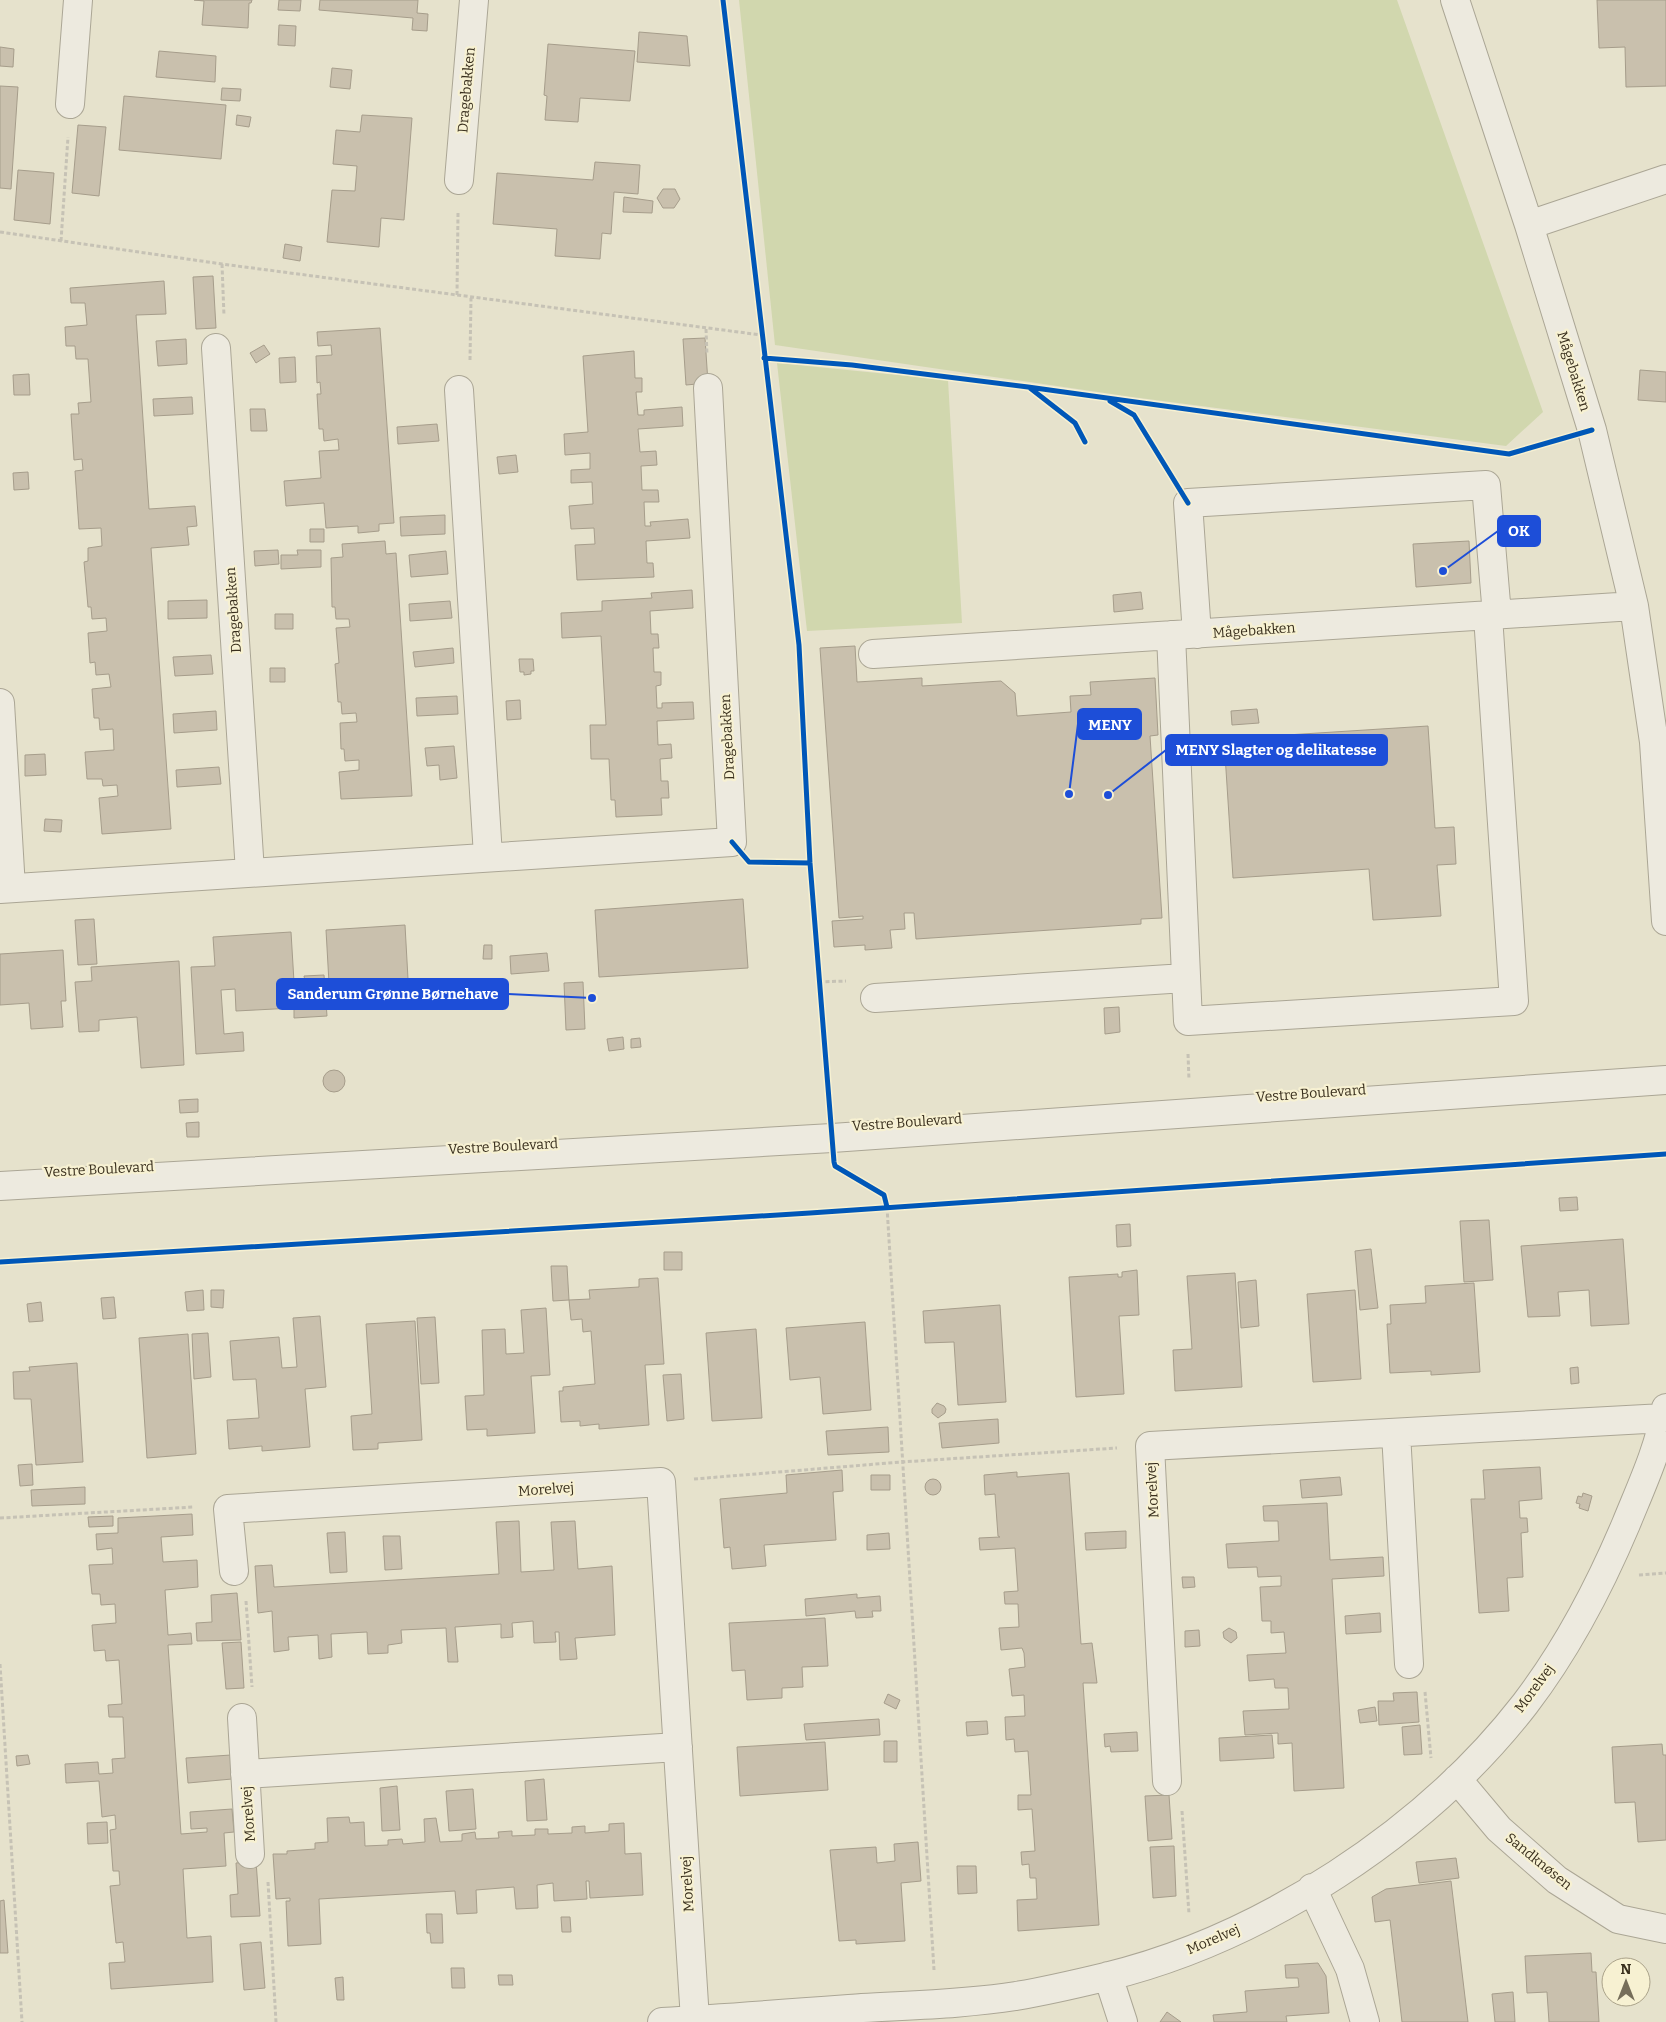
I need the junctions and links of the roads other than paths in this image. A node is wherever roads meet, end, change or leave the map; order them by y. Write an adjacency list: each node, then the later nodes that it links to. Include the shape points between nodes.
1 (78, 0): 4 (street)
2 (474, 0): 6 (street, Dragebakken)
3 (1455, 0): 7 (street, Mågebakken)
4 (70, 104)
5 (1666, 179): 7 (street)
6 (459, 180)
7 (1529, 225): 11 (street, Mågebakken, via 1592,430)
8 (216, 348): 18 (street, Dragebakken)
9 (708, 388): 17 (street, Dragebakken, via 732,842)
10 (459, 390): 17 (street)
11 (1634, 606): 12 (street, Mågebakken); 20 (street, Mågebakken, via 1654,742)
12 (1493, 615): 13 (street, Mågebakken); 13 (street, via 1486,485 1188,503); 21 (street, via 1514,1001 1188,1021)
13 (1197, 634): 14 (street, Mågebakken)
14 (1171, 635): 15 (street, Mågebakken); 21 (street)
15 (874, 654)
16 (0, 703): 19 (street, Dragebakken)
17 (488, 856): 18 (street, Dragebakken)
18 (250, 872): 19 (street, Dragebakken)
19 (6, 889)
20 (1666, 921)
21 (1185, 978): 22 (street)
22 (875, 998)
23 (1666, 1080): 24 (street, Vestre Boulevard, via 832,1138)
24 (0, 1186)
25 (1665, 1413): 26 (street, Morelvej); 32 (street, Morelvej, via 1648,1471 1603,1577 1583,1615 1525,1703)
26 (1396, 1433): 28 (street); 33 (street, Morelvej, via 1150,1446)
27 (234, 1571): 30 (street, Morelvej, via 228,1509 661,1482)
28 (1410, 1664)
29 (242, 1718): 31 (street, Morelvej)
30 (678, 1747): 31 (street, Morelvej); 39 (street, Morelvej)
31 (245, 1774): 34 (street, Morelvej)
32 (1458, 1779): 35 (street, Morelvej, via 1369,1853); 36 (street, Sandknøsen, via 1499,1828 1557,1880 1618,1918)
33 (1167, 1781)
34 (250, 1854)
35 (1312, 1888): 37 (street, Morelvej, via 1257,1920 1192,1949); 42 (street, via 1350,1969)
36 (1666, 1929)
37 (1108, 1976): 38 (street, Morelvej, via 1016,1996 936,2004); 41 (street)
38 (884, 2014): 39 (street, Morelvej)
39 (695, 2020): 40 (street, Morelvej)
40 (662, 2022)
41 (1123, 2022)
42 (1365, 2022)

